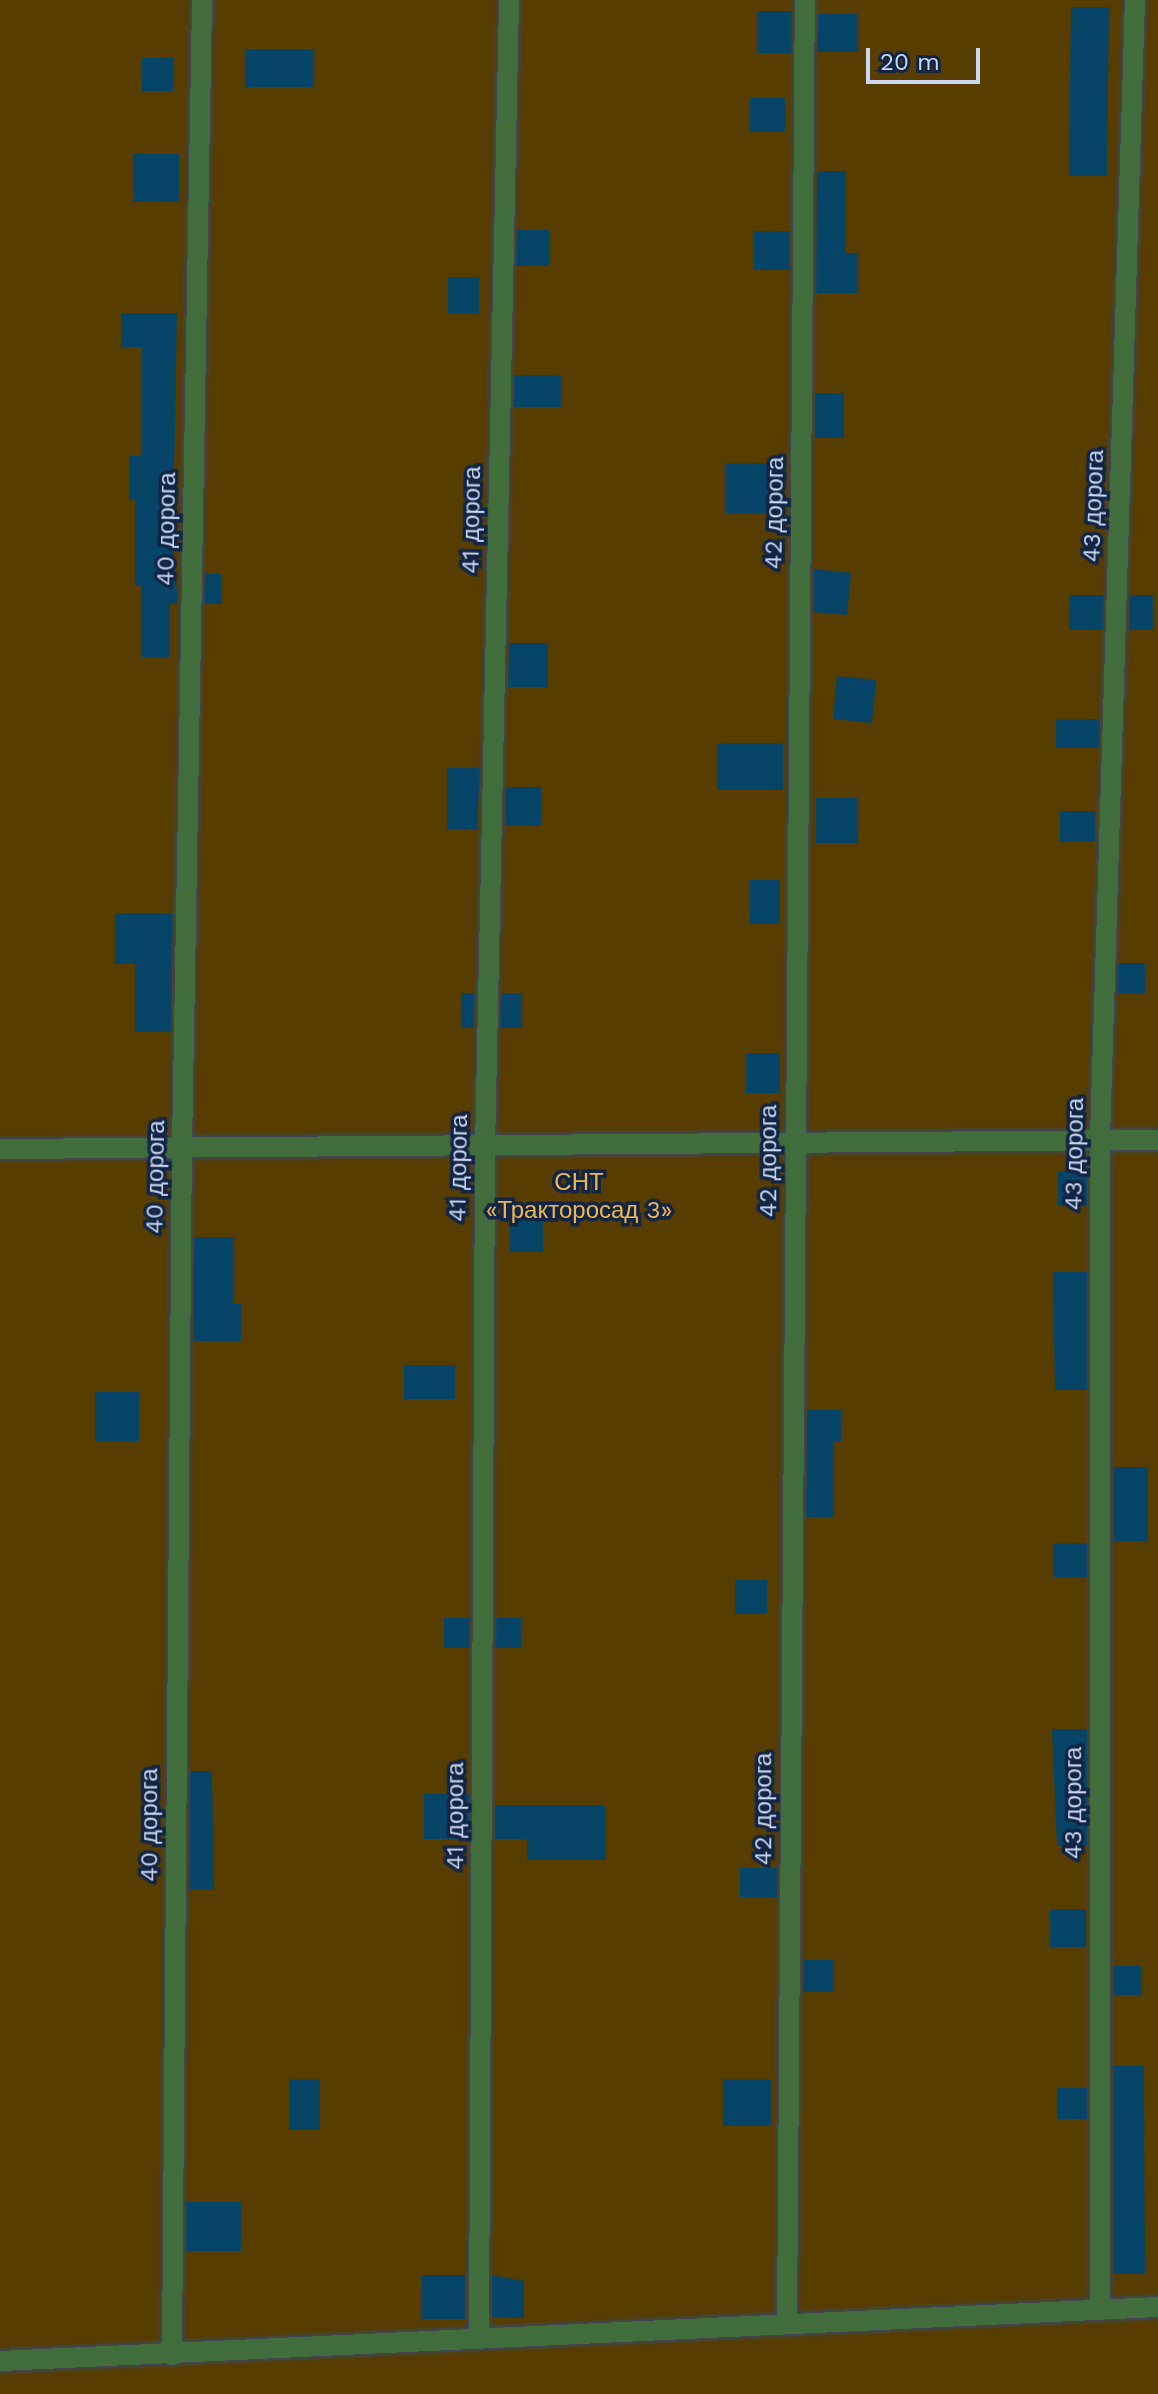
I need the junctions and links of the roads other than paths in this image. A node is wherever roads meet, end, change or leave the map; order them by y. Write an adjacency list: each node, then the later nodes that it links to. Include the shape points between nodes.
1 (202, 0): 8 (street, 40 дорога)
2 (509, 0): 9 (street, 41 дорога)
3 (805, 0): 7 (street, 42 дорога)
4 (1135, 0): 5 (street, 43 дорога)
5 (1100, 1138): 6 (street); 7 (street); 12 (street, 43 дорога)
6 (1158, 1140)
7 (795, 1142): 9 (street); 13 (street, 42 дорога)
8 (182, 1148): 9 (street); 10 (street); 15 (street, 40 дорога)
9 (485, 1148): 14 (street, 41 дорога)
10 (0, 1149)
11 (1158, 2307): 12 (street)
12 (1100, 2310): 13 (street)
13 (787, 2323): 14 (street)
14 (479, 2337): 15 (street)
15 (172, 2355): 16 (street)
16 (0, 2361)

